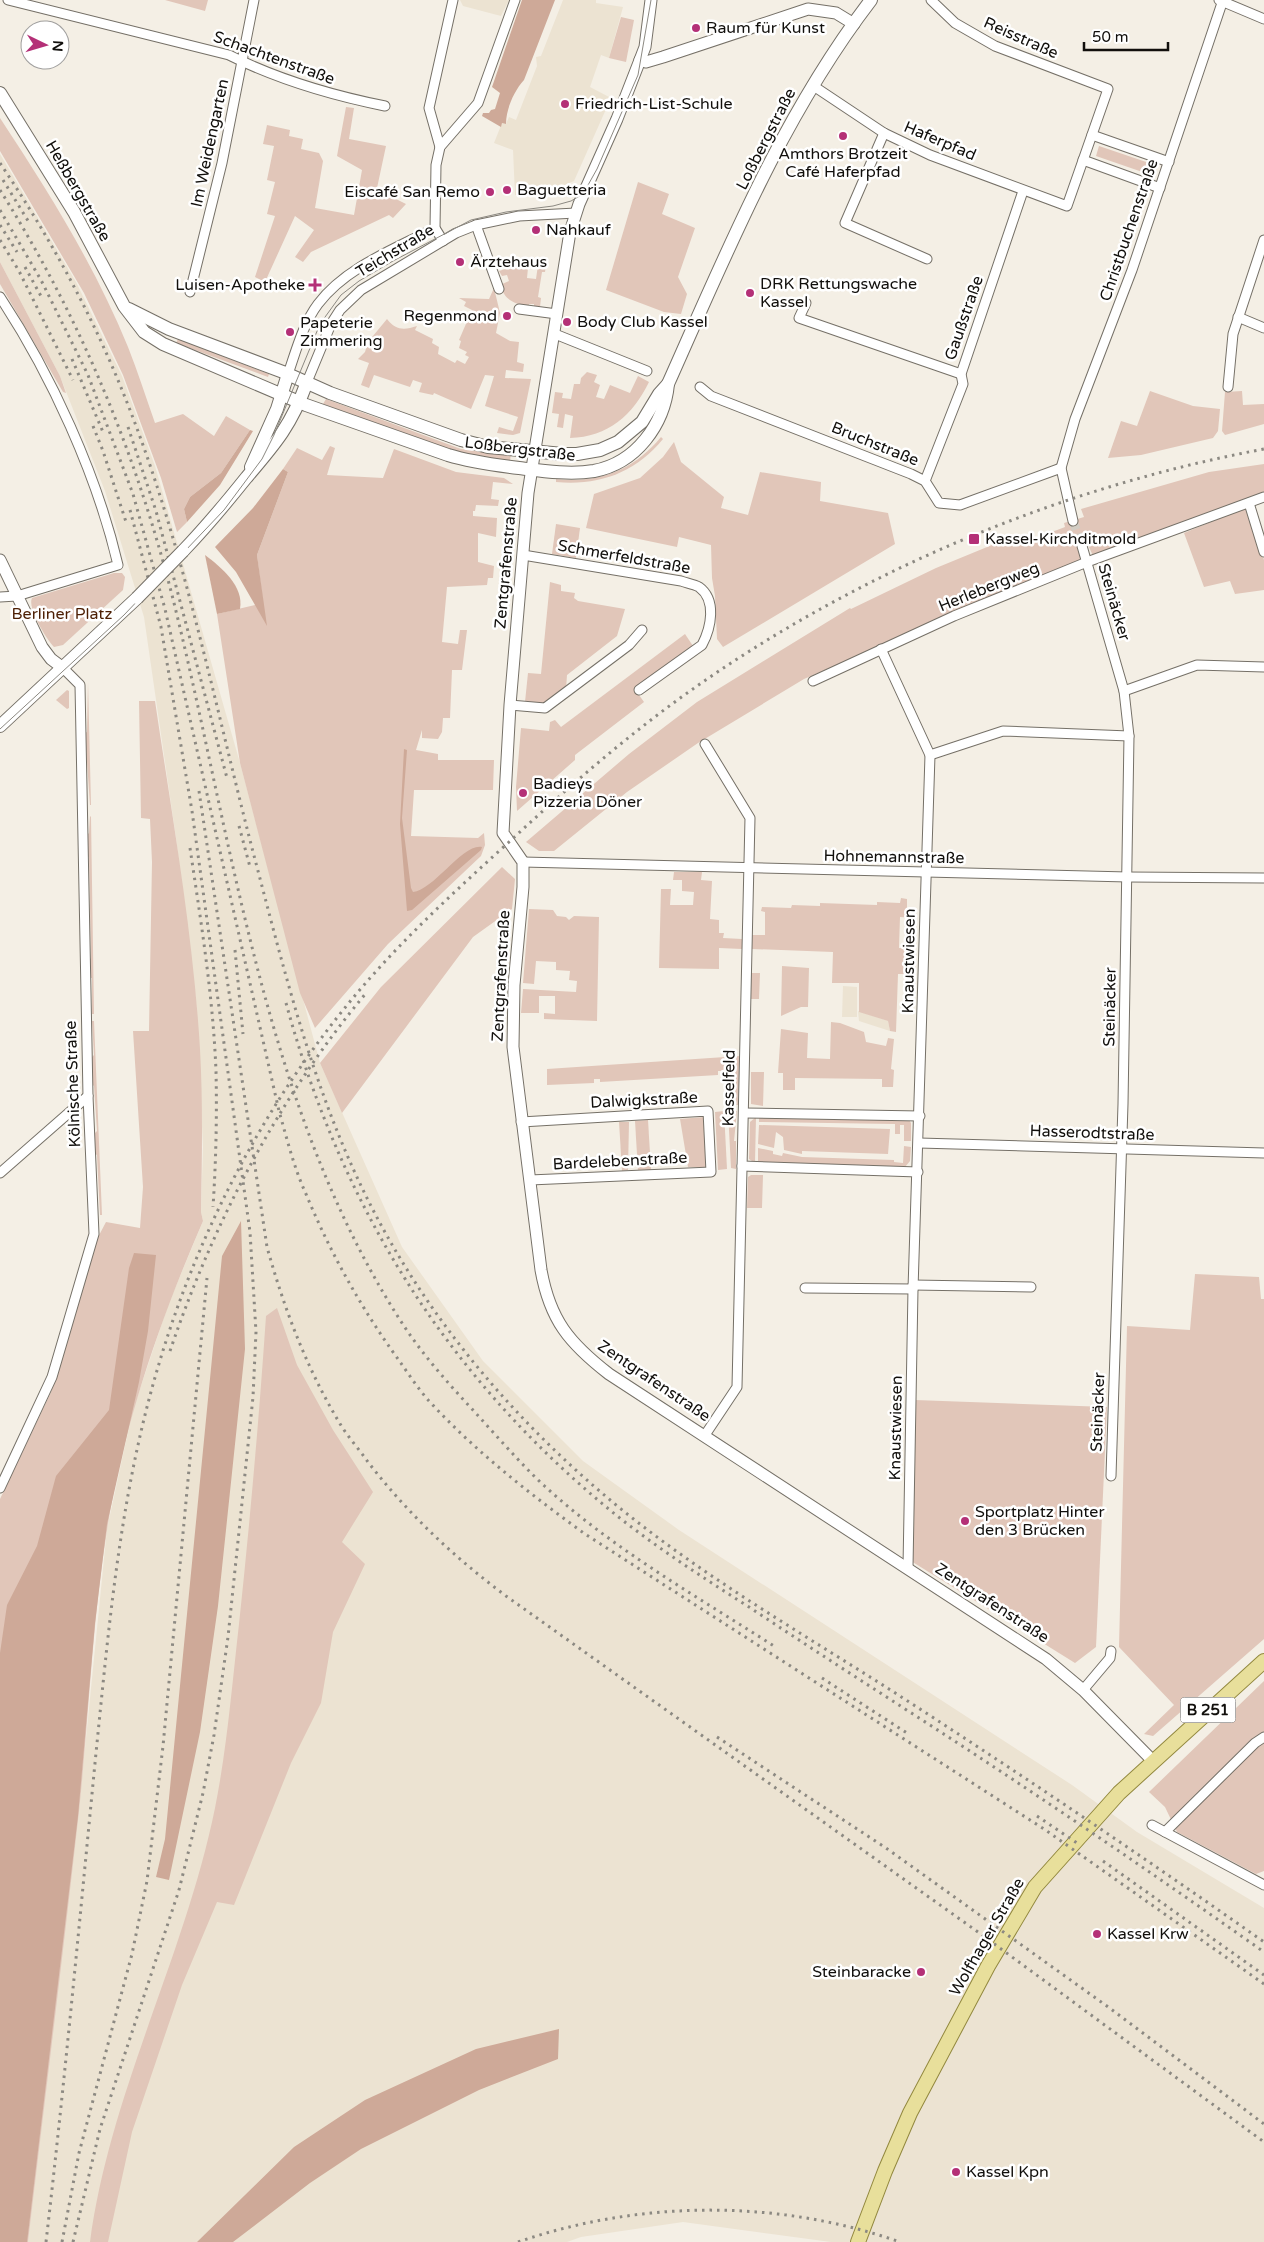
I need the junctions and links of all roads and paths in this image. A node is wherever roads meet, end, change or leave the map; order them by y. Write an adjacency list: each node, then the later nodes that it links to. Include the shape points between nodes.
1 (8, 0): 12 (street, Schachtenstraße, via 229,55)
2 (254, 0): 12 (street, Im Weidengarten)
3 (453, 0): 18 (street, via 429,108)
4 (515, 0): 18 (street, via 478,103)
5 (651, 0): 11 (street, Zentgrafenstraße)
6 (871, 0): 10 (main road, Loßbergstraße)
7 (931, 0): 17 (street, Reisstraße, via 955,23 995,46 1108,89)
8 (1222, 1): 9 (street); 20 (street, Christbuchenstraße)
9 (1264, 19)
10 (854, 24): 11 (street, via 836,13 808,9 663,57 646,62); 13 (main road, Loßbergstraße)
11 (640, 60): 23 (street, Zentgrafenstraße)
12 (243, 62): 15 (street, Schachtenstraße, via 335,96); 30 (street, Im Weidengarten)
13 (812, 85): 16 (street, Haferpfad); 45 (main road, Loßbergstraße, via 772,159)
14 (0, 93): 33 (main road, Heßbergstraße, via 74,212)
15 (384, 106)
16 (884, 132): 22 (street, Haferpfad, via 930,155); 28 (street, via 844,223)
17 (1092, 136): 19 (street); 20 (street)
18 (440, 147): 25 (street, via 436,165)
19 (1083, 160): 21 (street); 22 (street, Haferpfad, via 1067,206)
20 (1169, 162): 21 (street, Christbuchenstraße)
21 (1160, 188): 51 (street, Christbuchenstraße, via 1075,419)
22 (1023, 191): 43 (street, Gaußstraße)
23 (576, 213): 24 (street, Teichstraße, via 519,216); 35 (street, Zentgrafenstraße, via 564,260)
24 (476, 226): 27 (street, Teichstraße); 29 (street)
25 (435, 228): 27 (street); 42 (street, Teichstraße, via 352,272 331,288 306,326)
26 (1264, 240): 36 (street)
27 (443, 241): 44 (street, Teichstraße, via 361,290 340,310 323,340)
28 (927, 259)
29 (499, 289)
30 (190, 292)
31 (0, 297): 63 (street, via 74,436 95,489 118,565)
32 (806, 303): 43 (street, via 799,318)
33 (124, 306): 38 (main road); 40 (main road, Heßbergstraße, via 144,332)
34 (519, 309): 35 (street)
35 (557, 314): 39 (street, Zentgrafenstraße)
36 (1238, 317): 37 (street); 46 (street, via 1233,334)
37 (1264, 328)
38 (169, 329): 40 (main road); 42 (main road)
39 (555, 334): 41 (street); 50 (street, Zentgrafenstraße)
40 (163, 344): 48 (main road, Heßbergstraße)
41 (647, 371)
42 (288, 374): 44 (main road, Loßbergstraße); 48 (main road, Teichstraße)
43 (961, 374): 54 (street, Gaußstraße, via 963,384)
44 (307, 382): 49 (main road, Teichstraße); 50 (main road, Loßbergstraße, via 461,440)
45 (668, 384): 50 (main road, Loßbergstraße, via 658,394 642,422 618,442 600,450 577,454); 52 (main road, Loßbergstraße, via 663,410 653,431 630,455 594,471)
46 (1228, 387)
47 (700, 388): 54 (street, Bruchstraße, via 711,396)
48 (282, 395): 49 (main road, Heßbergstraße); 53 (main road, Teichstraße)
49 (300, 402): 52 (main road, Loßbergstraße, via 468,461); 53 (main road, Teichstraße, via 280,438)
50 (534, 451): 52 (street, Zentgrafenstraße)
51 (1061, 468): 54 (street, Bruchstraße, via 960,505 939,503); 57 (street)
52 (531, 469): 60 (street, Zentgrafenstraße)
53 (245, 480): 68 (main road, Teichstraße, bridge, via 184,551)
54 (925, 481)
55 (1264, 497): 56 (street, Herlebergweg)
56 (1248, 503): 59 (street); 62 (street, Herlebergweg)
57 (1074, 521)
58 (1082, 546): 62 (street, Steinäcker)
59 (1264, 552)
60 (522, 555): 70 (street, Schmerfeldstraße, via 681,581 698,586 706,594 711,608 708,633 702,645); 72 (street, Zentgrafenstraße)
61 (0, 560): 63 (street)
62 (1087, 562): 66 (street, Herlebergweg); 71 (street, Steinäcker)
63 (17, 596): 64 (street); 68 (street, via 42,647 51,660)
64 (0, 597)
65 (642, 630): 72 (street, via 629,645 545,708)
66 (881, 649): 69 (street, Herlebergweg); 76 (street, Knaustwiesen)
67 (1264, 666): 71 (street, via 1198,665)
68 (63, 668): 73 (main road); 82 (street, Kölnische Straße, via 80,685)
69 (813, 681)
70 (639, 690)
71 (1124, 691): 74 (street, Steinäcker)
72 (510, 706): 77 (street, Zentgrafenstraße, via 503,833)
73 (0, 726)
74 (1129, 736): 76 (street, via 1003,731); 80 (street, Steinäcker)
75 (706, 744): 78 (street, Kasselfeld, via 750,818)
76 (930, 755): 79 (street, Knaustwiesen)
77 (523, 862): 78 (street, Hohnemannstraße); 85 (street, Zentgrafenstraße, via 512,1018)
78 (749, 868): 79 (street, Hohnemannstraße); 83 (street, Kasselfeld)
79 (926, 872): 80 (street, Hohnemannstraße); 84 (street, Knaustwiesen)
80 (1128, 877): 81 (street, Hohnemannstraße); 87 (street, Steinäcker)
81 (1264, 878)
82 (88, 1096): 92 (street); 99 (street, Kölnische Straße, via 94,1234 52,1377)
83 (744, 1113): 84 (street); 89 (street, Kasselfeld)
84 (920, 1116): 86 (street, Knaustwiesen)
85 (521, 1122): 90 (street, Dalwigkstraße, via 708,1112); 93 (street, Zentgrafenstraße)
86 (920, 1143): 87 (street, Hasserodtstraße); 91 (street, Knaustwiesen)
87 (1122, 1148): 88 (street, Hasserodtstraße); 98 (street, Steinäcker)
88 (1264, 1153)
89 (742, 1166): 91 (street); 97 (street, Kasselfeld, via 737,1387)
90 (711, 1172): 93 (street, Bardelebenstraße)
91 (918, 1172): 94 (street, Knaustwiesen)
92 (0, 1173)
93 (530, 1180): 97 (street, Zentgrafenstraße, via 544,1286 558,1325 580,1351 608,1374)
94 (913, 1287): 95 (street); 96 (street); 101 (street, Knaustwiesen)
95 (1030, 1287)
96 (805, 1288)
97 (705, 1435): 101 (street, Zentgrafenstraße)
98 (1110, 1476)
99 (2, 1477): 100 (street, Kölnische Straße)
100 (0, 1487)
101 (908, 1567): 104 (street, Zentgrafenstraße, via 1046,1659)
102 (1111, 1651): 104 (street, via 1110,1658)
103 (1264, 1661): 106 (main road, Wolfhager Straße / B 251)
104 (1083, 1690): 106 (street, Zentgrafenstraße)
105 (1264, 1737): 108 (street)
106 (1152, 1760): 110 (main road, Wolfhager Straße / B 251, via 1096,1816 1050,1870 1015,1919 910,2114)
107 (1152, 1825): 108 (street)
108 (1165, 1832): 109 (street)
109 (1264, 1885)
110 (858, 2242)

